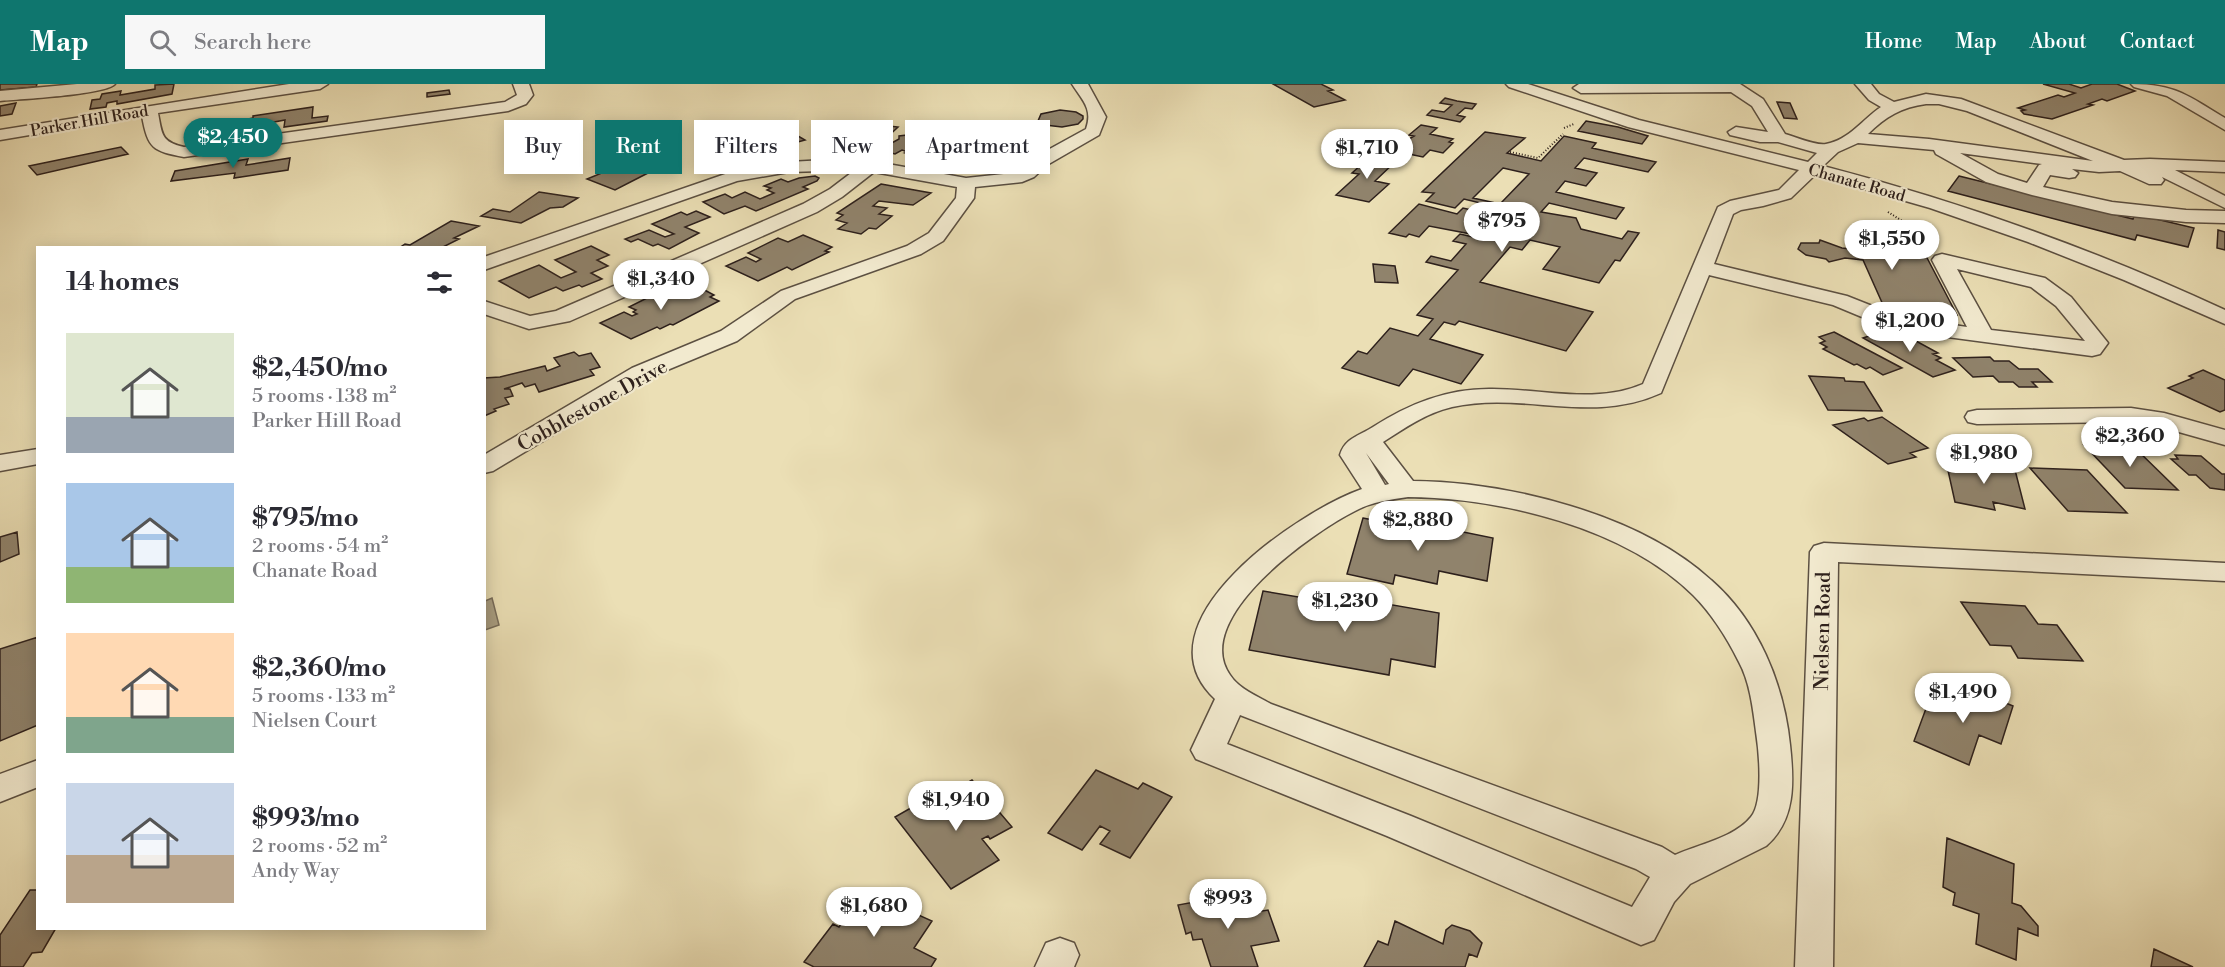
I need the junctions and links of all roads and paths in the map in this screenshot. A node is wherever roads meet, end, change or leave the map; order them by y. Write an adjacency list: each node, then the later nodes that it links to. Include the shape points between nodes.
1 (107, 84): 10 (street)
2 (320, 84): 8 (street, Parker Hill Road)
3 (521, 84): 14 (street, via 525,95 508,106 184,152 164,148 154,136)
4 (1080, 84): 36 (street, via 1098,117 1093,132 1016,178)
5 (1514, 84): 13 (street, Chanate Road)
6 (1863, 84): 12 (street, via 1874,97)
7 (2139, 84): 16 (street, via 2172,93)
8 (286, 86): 14 (street, Parker Hill Road)
9 (1576, 86): 13 (street); 21 (street, via 1734,87 1760,103)
10 (56, 92): 11 (street); 17 (street)
11 (0, 96)
12 (1892, 107): 22 (street, via 1872,119); 23 (street, via 1927,98 1942,99)
13 (1623, 109): 15 (street); 30 (street, Chanate Road)
14 (149, 110): 17 (street, Parker Hill Road)
15 (1668, 117)
16 (2225, 125)
17 (45, 128): 20 (street, Parker Hill Road)
18 (1725, 130): 21 (street)
19 (1563, 134): 26 (path, via 1538,158)
20 (0, 135)
21 (1779, 137): 25 (street)
22 (1856, 138): 24 (street); 25 (street)
23 (2045, 138): 28 (street); 32 (street, via 2092,137)
24 (1924, 143): 28 (street, via 2099,167); 37 (street, via 1992,178)
25 (1828, 151): 30 (street)
26 (1510, 152)
27 (811, 166): 42 (street, via 735,176)
28 (2128, 166): 32 (street)
29 (2225, 167): 32 (street)
30 (1812, 169): 43 (street, via 1785,194 1736,205 1725,212); 45 (street, Chanate Road, via 1890,190 2051,243)
31 (893, 170): 36 (street)
32 (2153, 172): 34 (street); 37 (street, via 2133,182 2045,169)
33 (861, 174): 44 (street, via 810,208 562,316 529,323)
34 (2175, 179): 35 (street); 38 (street)
35 (2225, 180)
36 (966, 183): 51 (street, Cobblestone Drive, via 965,198 936,237 914,250 788,295 729,336 640,373)
37 (2032, 190): 40 (street, via 2112,208)
38 (2225, 203)
39 (1884, 210): 41 (path, via 1922,232 1926,244)
40 (2225, 217)
41 (1941, 260): 46 (street); 46 (street, via 2038,282 2071,309 2097,342 2092,349)
42 (486, 263)
43 (1702, 267): 46 (street, via 1840,300 1894,322); 52 (street, via 1653,388 1642,395 1603,400 1467,397 1420,410 1355,446 1353,454)
44 (486, 308)
45 (2225, 318)
46 (1982, 334)
47 (1977, 417): 48 (street, via 2131,415)
48 (2225, 438)
49 (36, 456): 50 (street)
50 (0, 463)
51 (486, 465)
52 (1392, 491): 54 (street, via 1366,496 1324,515 1248,573 1207,641 1212,674); 57 (street, via 1446,490 1498,496 1546,508 1628,539 1670,561 1722,607 1755,663 1770,714 1776,778 1770,817 1757,834)
53 (2225, 572): 58 (street, Nielsen Road, via 1824,552)
54 (1232, 697): 57 (street, via 1260,712 1649,858); 57 (street, via 1208,750 1641,928 1653,902)
55 (36, 773): 56 (street)
56 (0, 788)
57 (1675, 874)
58 (1814, 967)

